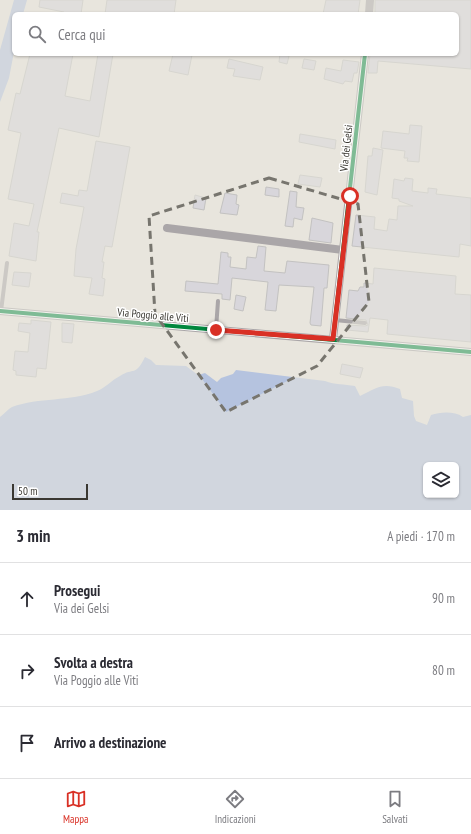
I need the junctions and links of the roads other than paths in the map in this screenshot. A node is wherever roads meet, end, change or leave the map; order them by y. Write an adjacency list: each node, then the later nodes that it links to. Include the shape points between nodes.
1 (370, 0): 2 (street)
2 (369, 12)
3 (365, 56): 5 (street, Via dei Gelsi)
4 (167, 228): 5 (street)
5 (343, 250): 9 (street, Via dei Gelsi)
6 (7, 263): 8 (lane)
7 (218, 301): 11 (lane)
8 (0, 311): 11 (street, Via Poggio alle Viti)
9 (335, 320): 10 (lane); 12 (street, Via dei Gelsi)
10 (365, 323)
11 (216, 330): 12 (street, Via Poggio alle Viti)
12 (333, 339): 13 (street, Via Poggio alle Viti)
13 (471, 352)

